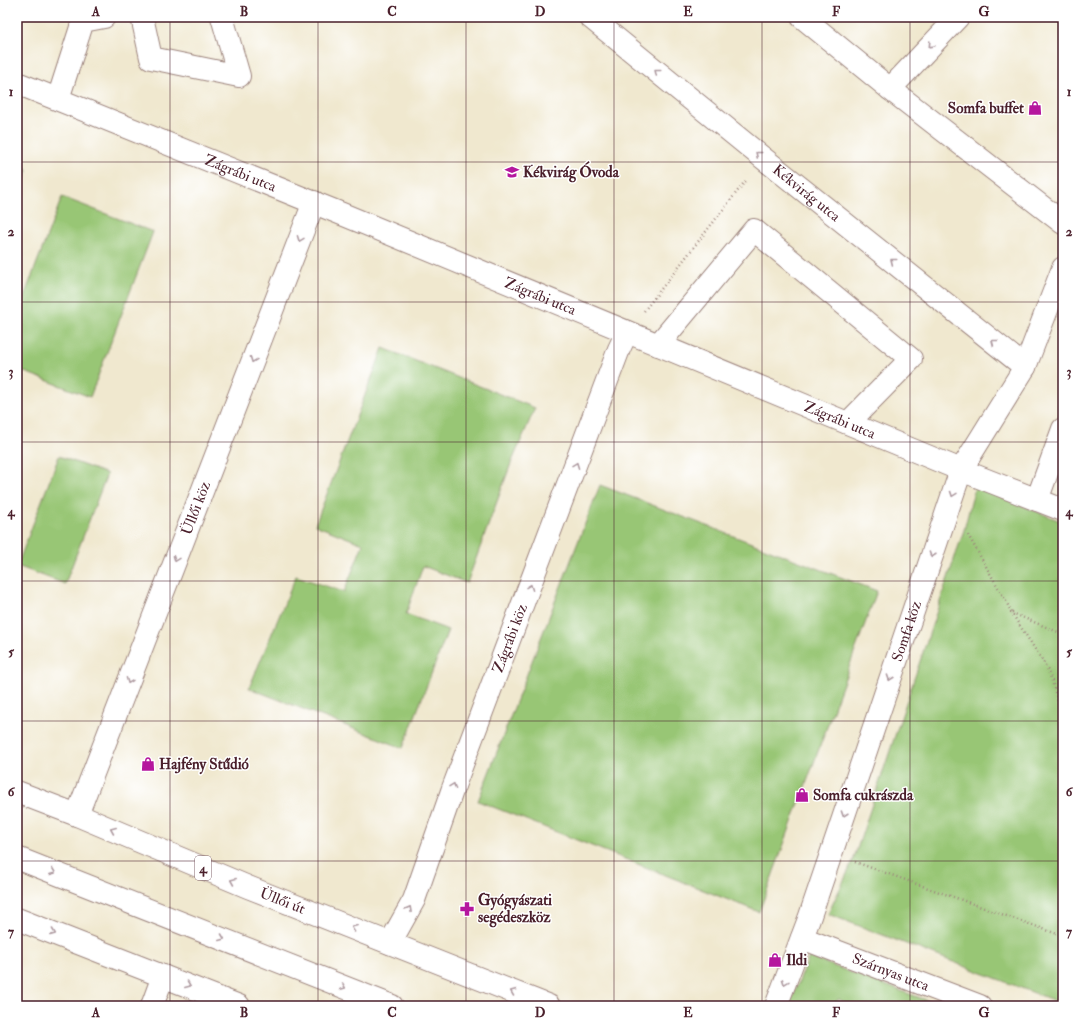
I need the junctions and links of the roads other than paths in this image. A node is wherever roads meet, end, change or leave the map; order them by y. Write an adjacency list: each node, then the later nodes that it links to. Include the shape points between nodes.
1 (104, 17): 9 (street, via 83,21)
2 (142, 17): 3 (street, via 151,58 239,76)
3 (222, 17)
4 (590, 17): 15 (street, Kékvirág utca, one-way to 4)
5 (802, 17): 8 (street)
6 (958, 17): 8 (street, one-way to 8)
7 (17, 83): 9 (street, Zágrábi utca)
8 (890, 89): 11 (street)
9 (58, 99): 10 (street, Zágrábi utca)
10 (314, 202): 13 (street, Zágrábi utca); 22 (street, Üllői köz, one-way to 22)
11 (1063, 223)
12 (1063, 268): 15 (street, Somfa köz)
13 (627, 332): 14 (street, Zágrábi utca); 26 (street, Zágrábi köz, one-way to 13, via 414,900 452,791)
14 (658, 345): 16 (street, Zágrábi utca); 16 (street, via 754,230 911,359)
15 (1025, 367): 18 (street, Somfa köz)
16 (848, 423): 18 (street, Zágrábi utca)
17 (1063, 429): 19 (street)
18 (961, 470): 19 (street, Zágrábi utca); 25 (street, Somfa köz, one-way to 25)
19 (1037, 500): 20 (street, Zágrábi utca)
20 (1063, 510)
21 (17, 792): 22 (street, Üllői út / 4)
22 (77, 815): 26 (street, Üllői út / 4, one-way to 22, via 248,887)
23 (17, 858): 30 (street, one-way to 30)
24 (17, 919): 27 (street, one-way to 27)
25 (802, 938): 32 (street, Somfa köz, one-way to 32); 33 (street, Szárnyas utca)
26 (390, 942): 31 (street, Üllői út / 4, one-way to 26)
27 (163, 976): 28 (street); 29 (street, one-way to 29)
28 (152, 1006)
29 (239, 1006)
30 (392, 1006)
31 (549, 1006)
32 (776, 1006)
33 (980, 1006)

